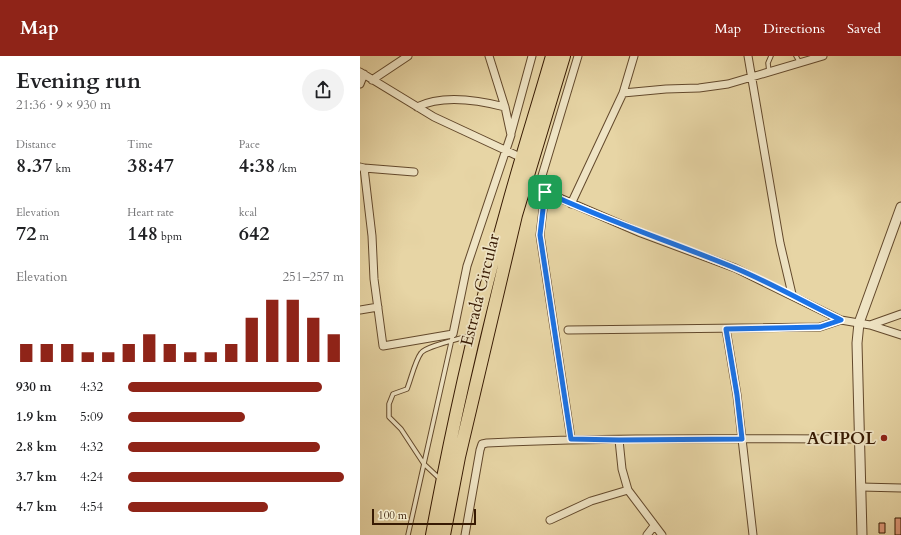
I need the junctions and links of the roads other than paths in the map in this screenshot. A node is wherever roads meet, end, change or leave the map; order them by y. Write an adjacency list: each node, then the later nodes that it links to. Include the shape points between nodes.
1 (408, 56): 15 (street)
2 (489, 56): 21 (street)
3 (532, 56): 22 (street)
4 (552, 56): 24 (main road, Estrada Circular)
5 (564, 56): 17 (main road, Estrada Circular)
6 (578, 56): 19 (street)
7 (634, 56): 18 (street)
8 (748, 56): 14 (street)
9 (771, 56): 12 (lane)
10 (823, 56): 11 (street)
11 (798, 59): 12 (street)
12 (769, 72): 14 (street)
13 (362, 73): 15 (street); 16 (street)
14 (751, 78): 18 (street, via 699,88); 32 (street, via 780,243)
15 (372, 80): 20 (street)
16 (360, 84)
17 (553, 92): 19 (street); 27 (main road, Estrada Circular)
18 (623, 93): 30 (street)
19 (566, 94): 28 (street)
20 (417, 107): 21 (street, via 441,100 481,102); 23 (street)
21 (505, 107): 22 (street)
22 (511, 135): 23 (street)
23 (506, 150): 24 (street); 43 (street, via 467,266)
24 (522, 158): 41 (main road, Estrada Circular)
25 (362, 167): 26 (street); 33 (street)
26 (414, 172)
27 (526, 184): 28 (street); 57 (main road, Estrada Circular, via 486,336)
28 (538, 189): 29 (street)
29 (545, 192): 30 (street); 44 (street, via 540,235)
30 (571, 204): 32 (street, via 735,268)
31 (901, 207): 37 (street)
32 (792, 294): 36 (street)
33 (378, 307): 34 (street); 43 (street, via 383,346)
34 (360, 310)
35 (901, 314): 38 (street)
36 (841, 320): 37 (street); 39 (street, via 820,327)
37 (859, 323): 38 (street); 46 (street)
38 (870, 325): 42 (street)
39 (726, 329): 40 (street); 45 (street)
40 (568, 330)
41 (475, 333): 43 (lane); 49 (main road, Estrada Circular)
42 (901, 335)
43 (453, 338): 48 (lane); 48 (lane, via 431,346 421,353 407,389 393,394 389,404 389,417 401,429)
44 (571, 439): 47 (street); 58 (street, via 482,444)
45 (742, 439): 46 (street); 47 (street); 61 (street)
46 (859, 439): 50 (street)
47 (619, 440): 52 (street, via 622,468)
48 (424, 464): 49 (lane); 55 (lane)
49 (442, 481): 56 (main road, Estrada Circular)
50 (861, 487): 51 (street); 62 (street)
51 (901, 488)
52 (628, 490): 53 (street, via 591,501); 54 (street)
53 (550, 520)
54 (654, 526): 59 (street); 60 (street)
55 (408, 535)
56 (432, 535)
57 (444, 535)
58 (465, 535)
59 (647, 535)
60 (662, 535)
61 (753, 535)
62 (862, 535)

